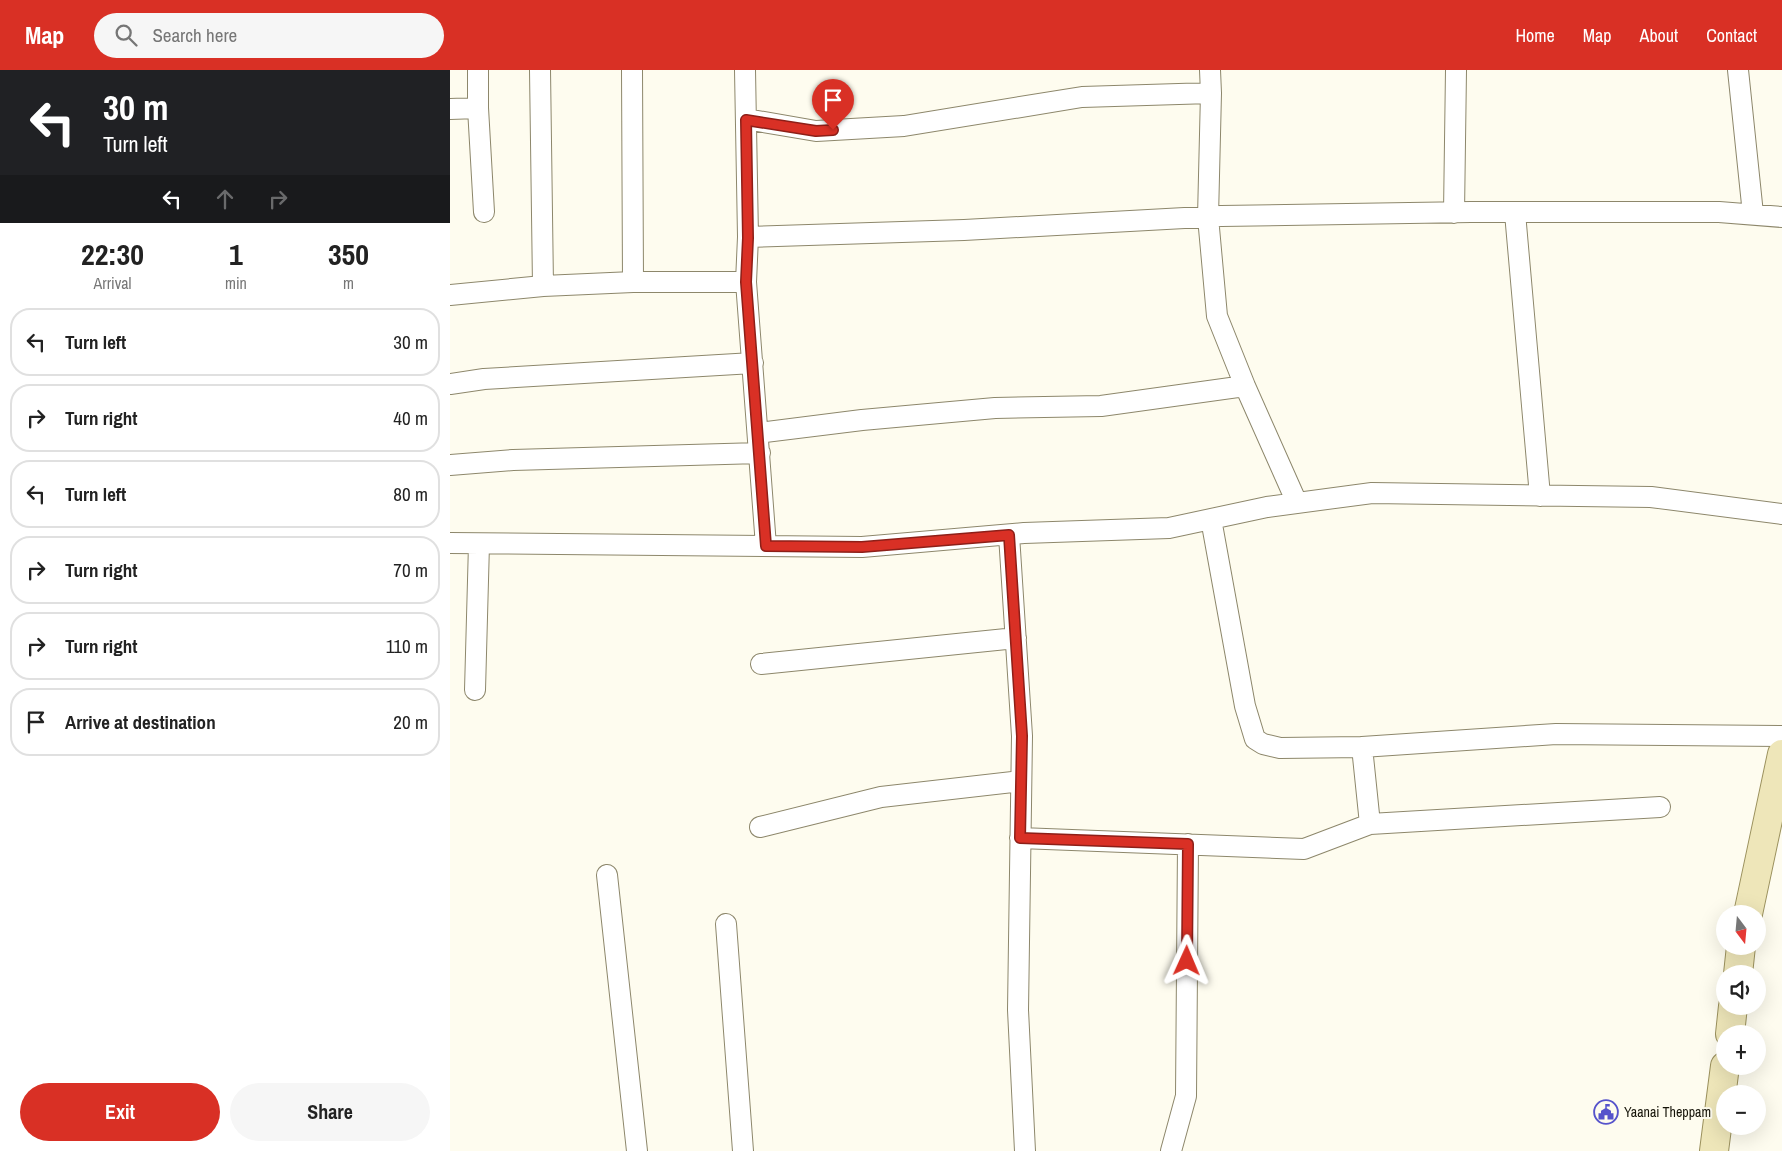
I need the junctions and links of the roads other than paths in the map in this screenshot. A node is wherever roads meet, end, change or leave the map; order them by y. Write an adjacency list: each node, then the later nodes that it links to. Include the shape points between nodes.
1 (478, 70): 9 (street)
2 (540, 70): 21 (street)
3 (632, 70): 19 (street)
4 (745, 70): 11 (street)
5 (1210, 70): 8 (street)
6 (1456, 70): 13 (street)
7 (1738, 70): 15 (street)
8 (1211, 93): 11 (street, via 1082,97 904,126 816,131); 17 (street)
9 (478, 108): 10 (street); 12 (street)
10 (450, 109)
11 (746, 120): 18 (street)
12 (484, 212)
13 (1454, 213): 14 (street); 17 (street)
14 (1515, 213): 15 (street); 28 (street)
15 (1753, 214): 16 (street)
16 (1782, 216)
17 (1208, 217): 18 (street); 25 (street, via 1217,316)
18 (748, 238): 20 (street)
19 (633, 282): 20 (street); 21 (street)
20 (746, 282): 23 (street)
21 (543, 286): 22 (street)
22 (450, 295)
23 (753, 363): 24 (street, via 484,378); 26 (street)
24 (450, 384)
25 (1245, 386): 26 (street, via 1101,406 995,408 862,420); 29 (street)
26 (759, 443): 27 (street); 35 (street)
27 (450, 465)
28 (1540, 496): 29 (street, via 1372,493); 30 (street, via 1651,498)
29 (1297, 503): 31 (street)
30 (1782, 514)
31 (1210, 519): 32 (street, via 1169,528); 40 (street, via 1245,706 1255,739 1280,748)
32 (1009, 535): 35 (street, via 862,547); 36 (street)
33 (450, 543): 34 (street)
34 (479, 544): 35 (street); 38 (street)
35 (766, 546)
36 (1016, 638): 37 (street); 42 (street, via 1022,736)
37 (761, 664)
38 (475, 690)
39 (1782, 736): 40 (street, via 1556,734)
40 (1362, 747): 44 (street)
41 (1782, 754): 49 (main road)
42 (1021, 781): 45 (street, via 880,797); 46 (street)
43 (1660, 807): 44 (street)
44 (1370, 824): 47 (street, via 1304,849)
45 (760, 827)
46 (1020, 838): 47 (street); 54 (street, via 1018,1010)
47 (1188, 844): 55 (street, via 1186,1096)
48 (607, 875): 52 (street)
49 (1750, 905)
50 (726, 924): 53 (street)
51 (1724, 1075): 56 (main road)
52 (637, 1151)
53 (743, 1151)
54 (1025, 1151)
55 (1170, 1151)
56 (1714, 1151)

